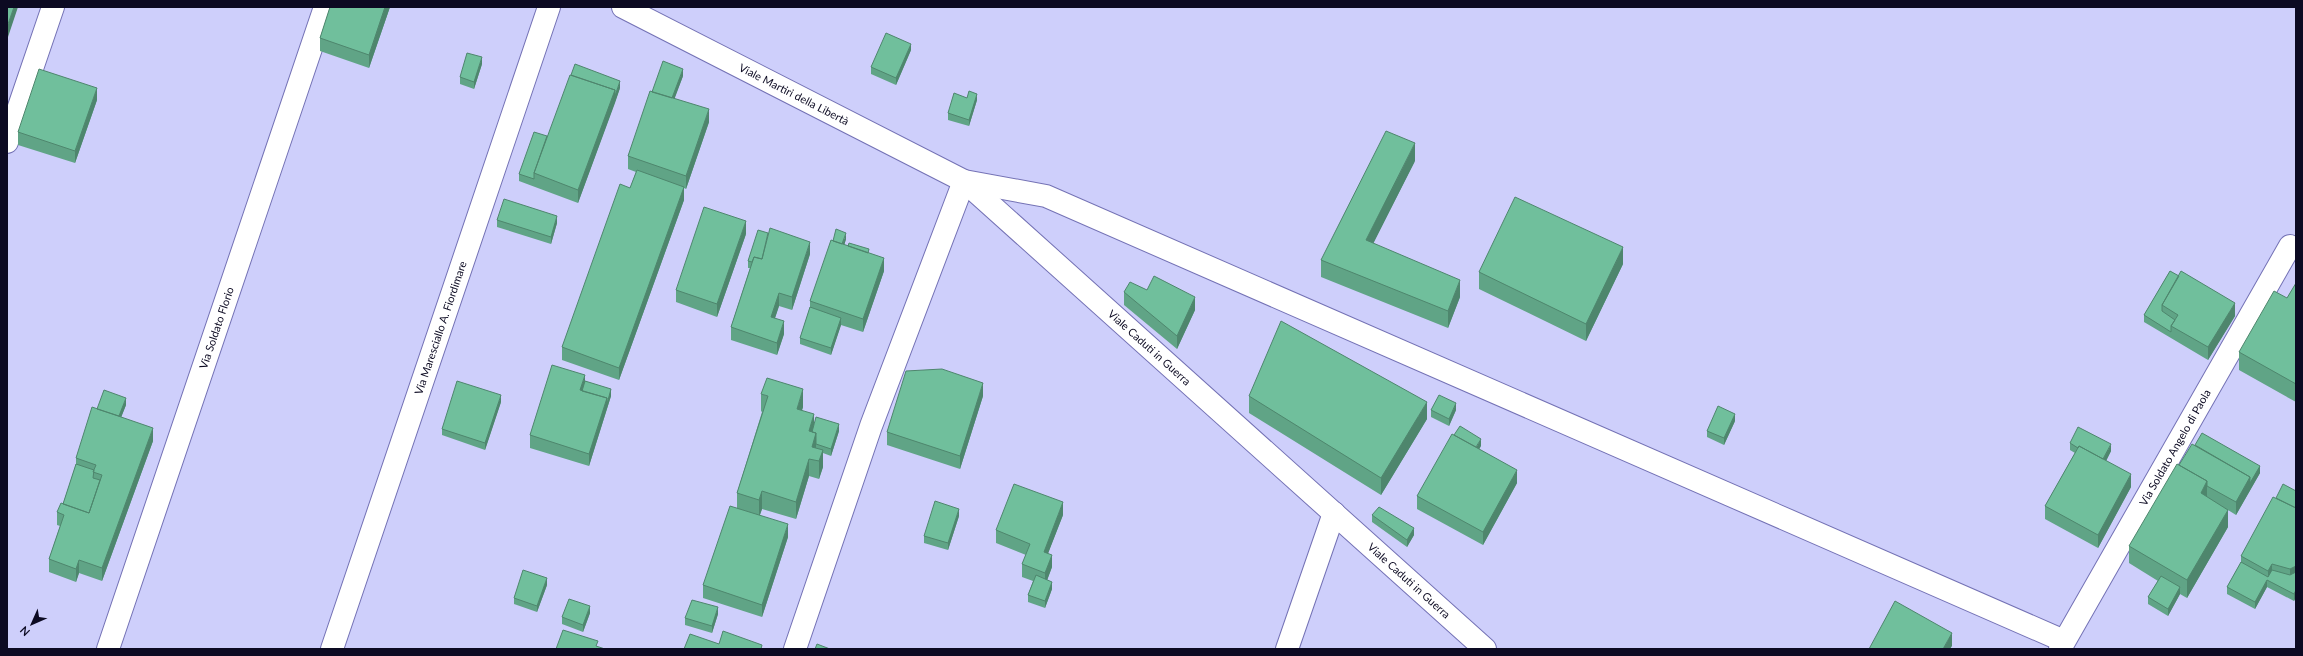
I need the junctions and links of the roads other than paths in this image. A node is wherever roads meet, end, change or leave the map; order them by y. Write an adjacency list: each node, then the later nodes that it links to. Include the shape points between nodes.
1 (53, 7): 5 (street)
2 (326, 7): 11 (street, Via Soldato Florio)
3 (548, 7): 12 (street, Via Maresciallo A. Fiordimare)
4 (623, 7): 6 (street, Viale Martiri della Libertà)
5 (7, 142)
6 (964, 181): 8 (street, Viale Caduti in Guerra); 10 (street, via 1046,196); 13 (street, via 871,426)
7 (2290, 246): 10 (street, Via Soldato Angelo di Paola)
8 (1334, 513): 9 (street, Viale Caduti in Guerra); 14 (street)
9 (1474, 645)
10 (2062, 645)
11 (108, 649)
12 (332, 649)
13 (795, 649)
14 (1287, 649)

